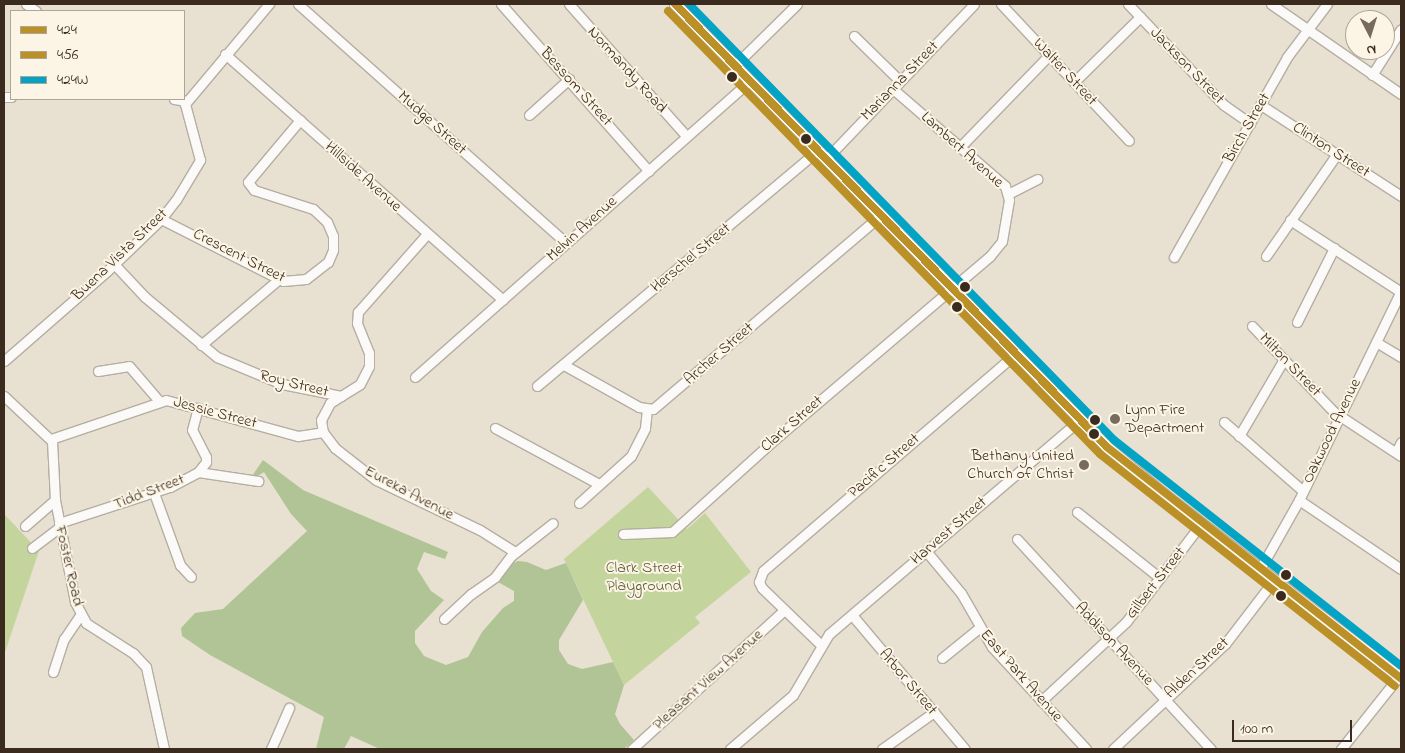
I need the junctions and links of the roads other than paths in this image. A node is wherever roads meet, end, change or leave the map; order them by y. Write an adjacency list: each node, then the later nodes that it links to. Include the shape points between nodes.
1 (269, 4): 16 (street)
2 (298, 4): 45 (street, Mudge Street)
3 (502, 4): 20 (street, Bessom Street)
4 (569, 4): 32 (street, Normandy Road)
5 (675, 4): 18 (main road)
6 (797, 4): 18 (street)
7 (974, 4): 21 (street, Marianna Street)
8 (1001, 4): 17 (street, Walter Street)
9 (1128, 4): 12 (street, Jackson Street)
10 (1271, 4): 14 (street)
11 (1327, 4): 14 (street, Birch Street)
12 (1140, 17): 23 (street); 31 (street, Jackson Street, via 1224,105)
13 (1401, 29): 19 (street)
14 (1306, 30): 19 (street); 28 (street, Birch Street, via 1286,57)
15 (854, 36): 21 (street)
16 (225, 54): 27 (street); 30 (street, Hillside Avenue)
17 (1049, 55): 23 (street, Walter Street); 34 (street)
18 (734, 65): 22 (main road)
19 (1372, 75): 25 (street)
20 (569, 79): 29 (street); 37 (street, Bessom Street)
21 (900, 80): 24 (street, Marianna Street)
22 (750, 81): 32 (street, Melvin Avenue); 36 (main road)
23 (1074, 82): 33 (street, Walter Street)
24 (893, 88): 34 (street, Lambert Avenue); 36 (street, Marianna Street)
25 (1401, 94)
26 (180, 100): 27 (street)
27 (187, 101): 42 (street, Buena Vista Street, via 185,111 200,160 192,177)
28 (1261, 105): 31 (street, Birch Street); 35 (street, Clinton Street)
29 (529, 115)
30 (300, 120): 44 (street, Hillside Avenue); 50 (street, Crescent Street, via 248,182 254,190 318,212 334,236 330,258 314,273 294,282)
31 (1250, 123): 48 (street, Birch Street)
32 (686, 136): 37 (street, Melvin Avenue)
33 (1129, 141)
34 (960, 148): 39 (street, Lambert Avenue, via 998,180)
35 (1337, 154): 40 (street, Clinton Street); 43 (street)
36 (822, 155): 41 (main road); 62 (street, Herschel Street)
37 (649, 171): 45 (street, Melvin Avenue)
38 (1037, 179): 39 (street)
39 (1008, 194): 51 (street, Lambert Avenue, via 1002,241 990,256)
40 (1401, 196)
41 (881, 215): 51 (main road); 70 (street, Archer Street, via 661,404)
42 (161, 219): 49 (street, Buena Vista Street); 50 (street, Crescent Street)
43 (1290, 220): 46 (street); 47 (street)
44 (427, 234): 53 (street, Hillside Avenue); 67 (street, Roy Street, via 358,312 357,323 369,353 369,366 360,384)
45 (566, 243): 53 (street, Melvin Avenue)
46 (1334, 248): 52 (street); 54 (street)
47 (1266, 256)
48 (1174, 257)
49 (114, 264): 57 (street, Roy Street); 61 (street, Buena Vista Street)
50 (279, 279): 57 (street)
51 (951, 288): 58 (main road); 93 (street, Clark Street, via 672,532)
52 (1401, 291): 56 (street, Oakwood Avenue)
53 (503, 300): 64 (street, Melvin Avenue)
54 (1297, 322)
55 (1252, 326): 60 (street, Milton Street)
56 (1376, 342): 59 (street); 71 (street, Oakwood Avenue)
57 (201, 345): 67 (street, Roy Street, via 217,357 253,374 310,391)
58 (1015, 354): 72 (main road); 103 (street, Pacific Street, via 763,572 759,582)
59 (1401, 357)
60 (1284, 359): 71 (street, Milton Street); 76 (street)
61 (4, 361)
62 (564, 365): 65 (street, Herschel Street); 70 (street)
63 (98, 371): 68 (street, via 129,366)
64 (415, 377)
65 (537, 386)
66 (4, 396): 77 (street)
67 (341, 396): 75 (street, via 325,412)
68 (159, 401): 69 (street, Jessie Street); 77 (street, Jessie Street)
69 (198, 408): 75 (street, Jessie Street, via 298,436); 80 (street, Tidd Street, via 192,430 206,462)
70 (647, 409): 82 (street, via 645,428 631,456)
71 (1339, 415): 79 (street, Milton Street); 83 (street, Oakwood Avenue)
72 (1080, 420): 90 (main road, via 1134,470); 96 (street, Harvest Street)
73 (1224, 422): 76 (street)
74 (495, 428): 82 (street)
75 (323, 432): 97 (street, Eureka Avenue, via 335,448 376,480 480,530)
76 (1239, 436): 83 (street)
77 (51, 439): 85 (street, Foster Road)
78 (1401, 442): 79 (street)
79 (1399, 454)
80 (198, 472): 81 (street); 84 (street, Tidd Street)
81 (258, 481)
82 (600, 484): 87 (street)
83 (1303, 491): 86 (street, Oakwood Avenue)
84 (154, 493): 91 (street, Tidd Street); 100 (street, via 180,565)
85 (55, 500): 91 (street, Foster Road); 92 (street)
86 (1299, 500): 98 (street, Oakwood Avenue); 99 (street)
87 (579, 503)
88 (1077, 512): 101 (street)
89 (553, 523): 97 (street)
90 (1201, 524): 98 (main road); 101 (street, Gilbert Street)
91 (60, 525): 95 (street, Tidd Street); 104 (street, Foster Road)
92 (25, 526)
93 (623, 534)
94 (1018, 539): 108 (street, Addison Avenue)
95 (32, 548)
96 (926, 551): 105 (street, Harvest Street); 107 (street, East Park Avenue, via 961,593)
97 (516, 552): 106 (street, via 495,576)
98 (1260, 569): 102 (main road)
99 (1401, 569)
100 (192, 578)
101 (1160, 578): 108 (street, Gilbert Street)
102 (1274, 580): 112 (main road); 113 (street, Alden Street, via 1231,637)
103 (784, 610): 109 (street); 119 (street, Pleasant View Avenue)
104 (80, 615): 111 (street, via 64,639); 117 (street, Foster Road, via 93,628 133,653 146,667)
105 (852, 615): 109 (street, Harvest Street); 116 (street, Arbor Street)
106 (444, 619)
107 (979, 628): 110 (street); 114 (street, East Park Avenue)
108 (1109, 639): 113 (street, Addison Avenue); 114 (street, Gilbert Street)
109 (821, 645): 120 (street, via 793,695)
110 (942, 658)
111 (54, 672)
112 (1400, 677): 126 (street)
113 (1165, 698): 124 (street, Alden Street); 125 (street, Addison Avenue)
114 (1041, 701): 123 (street, East Park Avenue)
115 (289, 708): 118 (street)
116 (934, 712): 121 (street); 122 (street, Arbor Street)
117 (164, 749)
118 (271, 749)
119 (632, 749)
120 (730, 749)
121 (882, 749)
122 (965, 749)
123 (1086, 749)
124 (1113, 749)
125 (1211, 749)
126 (1341, 749)

